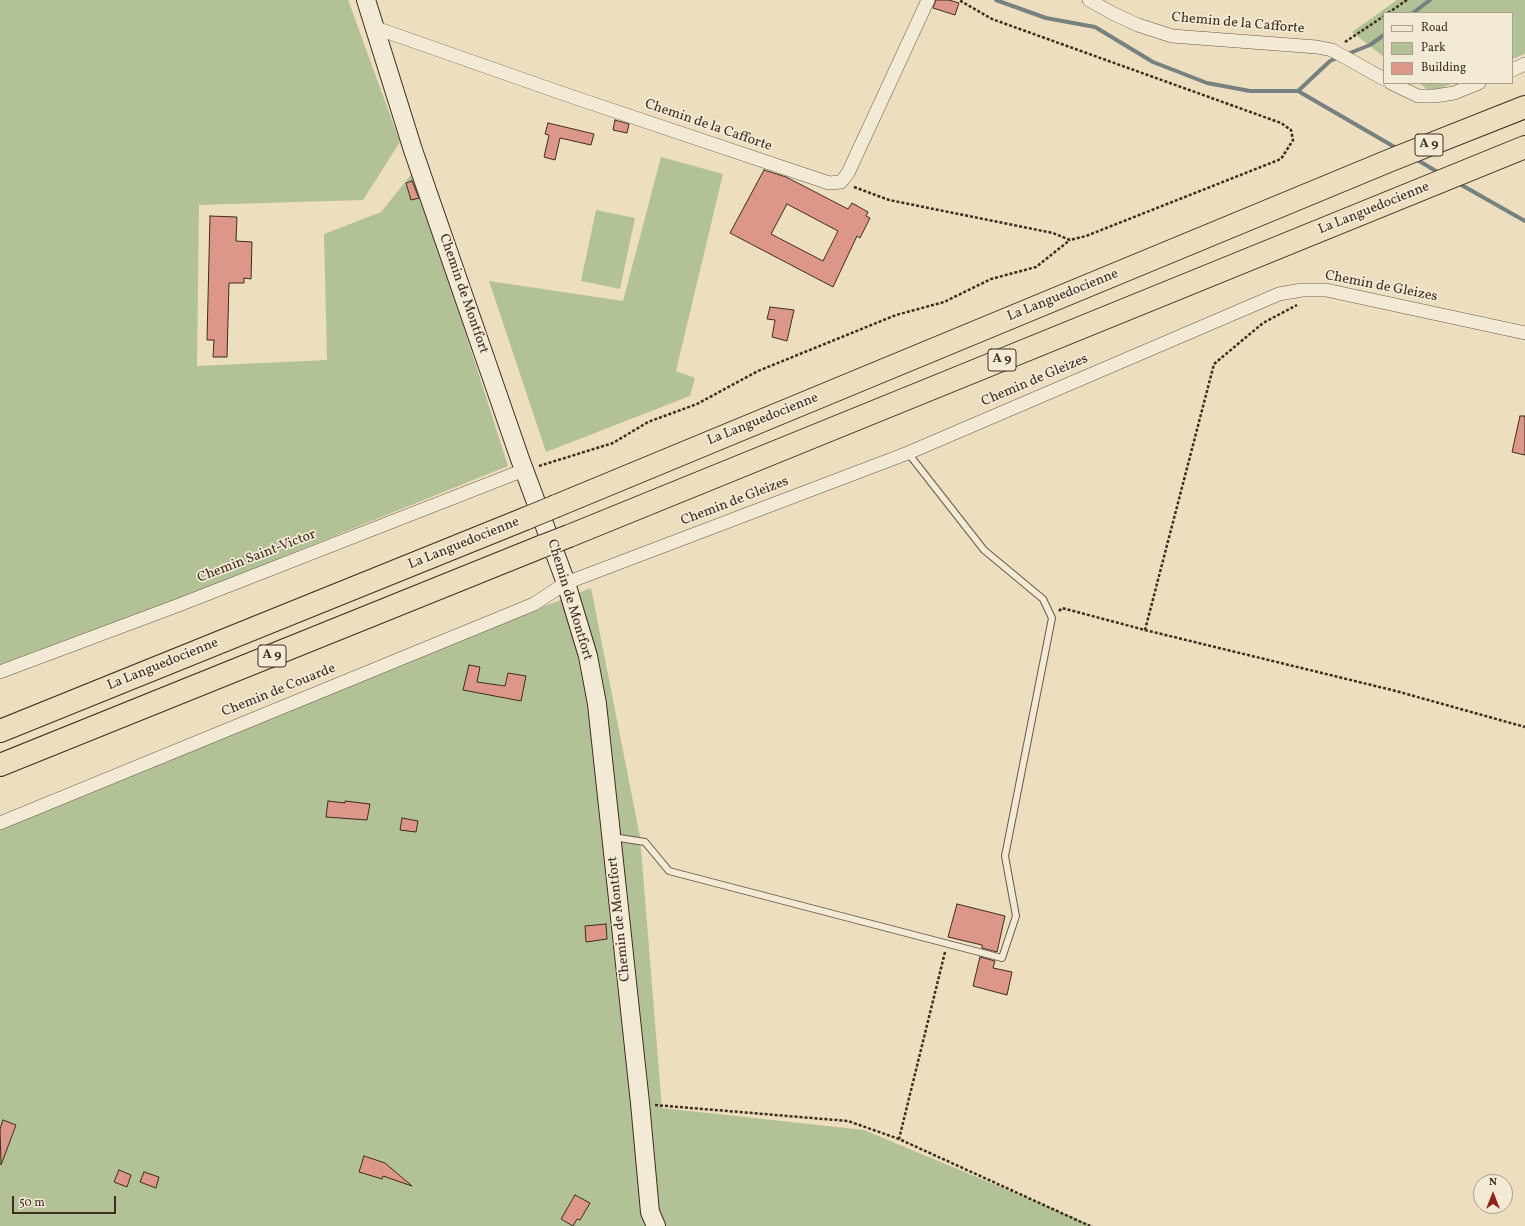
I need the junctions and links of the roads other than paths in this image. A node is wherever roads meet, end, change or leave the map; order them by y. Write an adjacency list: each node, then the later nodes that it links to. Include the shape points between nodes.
1 (366, 0): 4 (street, Chemin de Montfort)
2 (928, 0): 4 (street, Chemin de la Cafforte, via 848,173 841,182 829,183)
3 (1089, 0): 7 (street, Chemin de la Cafforte, via 1138,25 1172,36 1332,50)
4 (376, 28): 14 (street, Chemin de Montfort, via 413,150)
5 (1525, 64): 6 (street)
6 (1513, 70)
7 (1383, 78)
8 (1393, 84): 9 (street, via 1418,96 1435,96 1454,93)
9 (1476, 84)
10 (1525, 107): 17 (highway, La Languedocienne / A 9, bridge, via 1391,160 527,518)
11 (1525, 147): 18 (highway, La Languedocienne / A 9, bridge)
12 (1525, 333): 13 (street, Chemin de Gleizes, via 1326,290 1302,290 1279,294)
13 (908, 453): 15 (street, Chemin de Gleizes); 20 (lane, via 984,550 1043,599 1052,618 1005,856 1016,916 1002,958 669,871 645,842)
14 (524, 470): 15 (street, Chemin de Montfort); 16 (street, Chemin Saint-Victor, via 172,608)
15 (566, 582): 19 (street, Chemin de Couarde, via 534,604); 20 (street, Chemin de Montfort, via 588,656 597,704)
16 (0, 672)
17 (0, 731)
18 (0, 765)
19 (0, 822)
20 (611, 837): 21 (street, Chemin de Montfort, via 650,1212)
21 (656, 1226)

